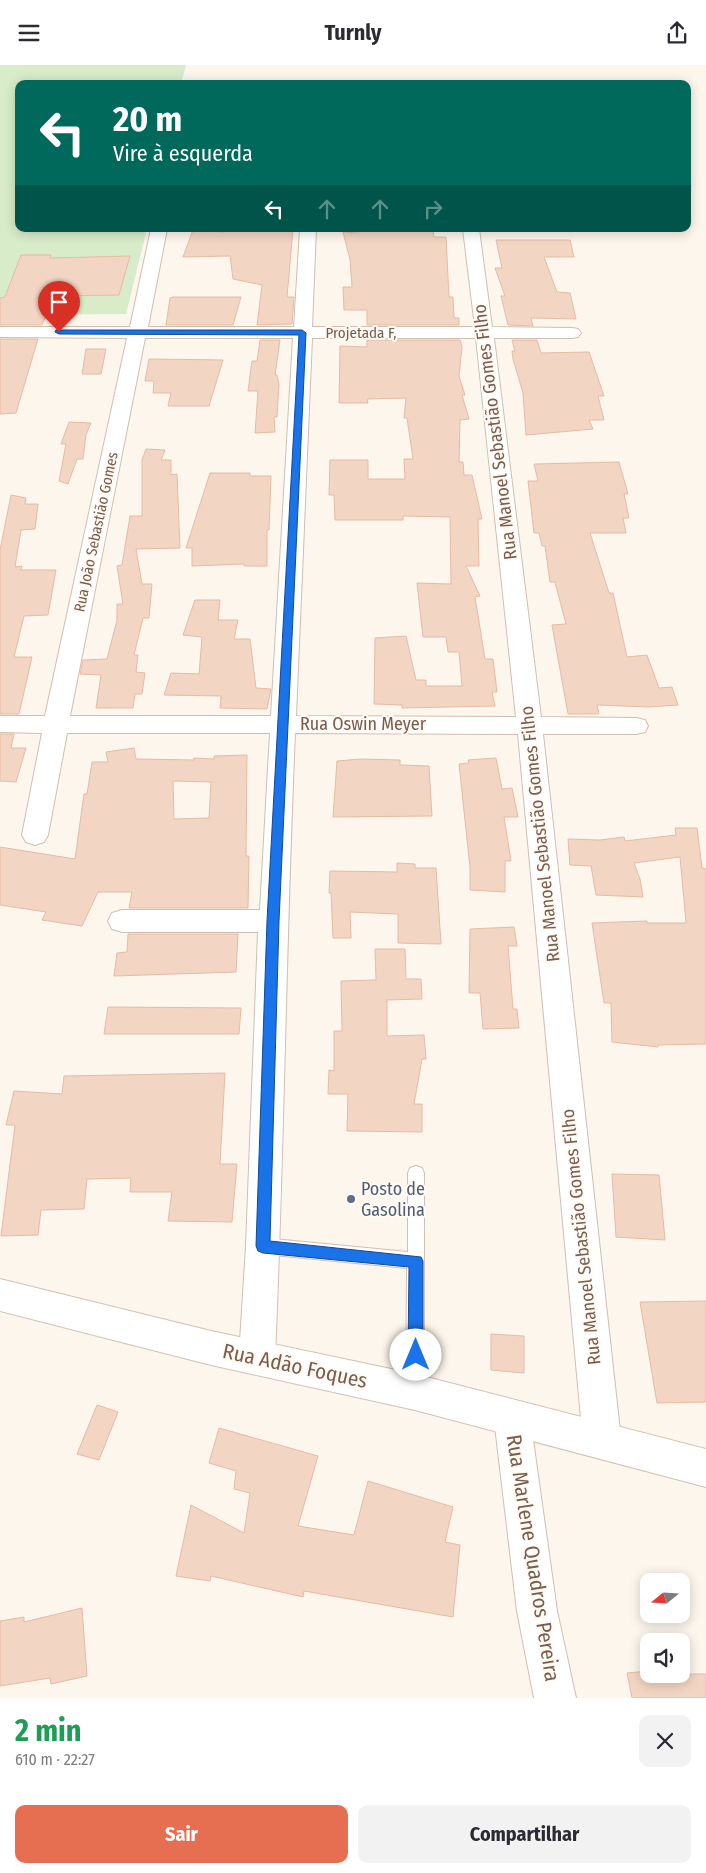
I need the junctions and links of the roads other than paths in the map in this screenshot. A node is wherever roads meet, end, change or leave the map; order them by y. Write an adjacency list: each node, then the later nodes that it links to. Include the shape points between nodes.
1 (158, 232): 5 (street, Rua João Sebastião Gomes)
2 (308, 232): 6 (street)
3 (471, 232): 7 (street, Rua Manoel Sebastião Gomes Filho)
4 (0, 332): 5 (street, Projetada F,)
5 (138, 332): 6 (street, Projetada F,); 9 (street, Rua João Sebastião Gomes)
6 (302, 333): 7 (street, Projetada F,); 10 (street)
7 (484, 333): 8 (street, Projetada F,); 12 (street, Rua Manoel Sebastião Gomes Filho)
8 (572, 333)
9 (56, 723): 10 (street, Rua Oswin Meyer); 11 (street, Rua Oswin Meyer); 14 (street, Rua João Sebastião Gomes)
10 (282, 723): 12 (street, Rua Oswin Meyer); 16 (street)
11 (0, 724)
12 (529, 724): 13 (street, Rua Oswin Meyer); 24 (street, Rua Manoel Sebastião Gomes Filho)
13 (636, 725)
14 (35, 835)
15 (122, 921): 16 (street)
16 (273, 921): 18 (street)
17 (416, 1173): 19 (lane)
18 (263, 1246): 19 (lane); 21 (street)
19 (416, 1261): 22 (lane)
20 (0, 1295): 21 (street, Rua Adão Foques)
21 (257, 1357): 22 (street, Rua Adão Foques)
22 (415, 1393): 23 (street, Rua Adão Foques)
23 (512, 1418): 24 (street, Rua Adão Foques); 26 (street, Rua Marlene Quadros Pereira, via 537,1611)
24 (602, 1440): 25 (street, Rua Adão Foques)
25 (706, 1468)
26 (555, 1698)

